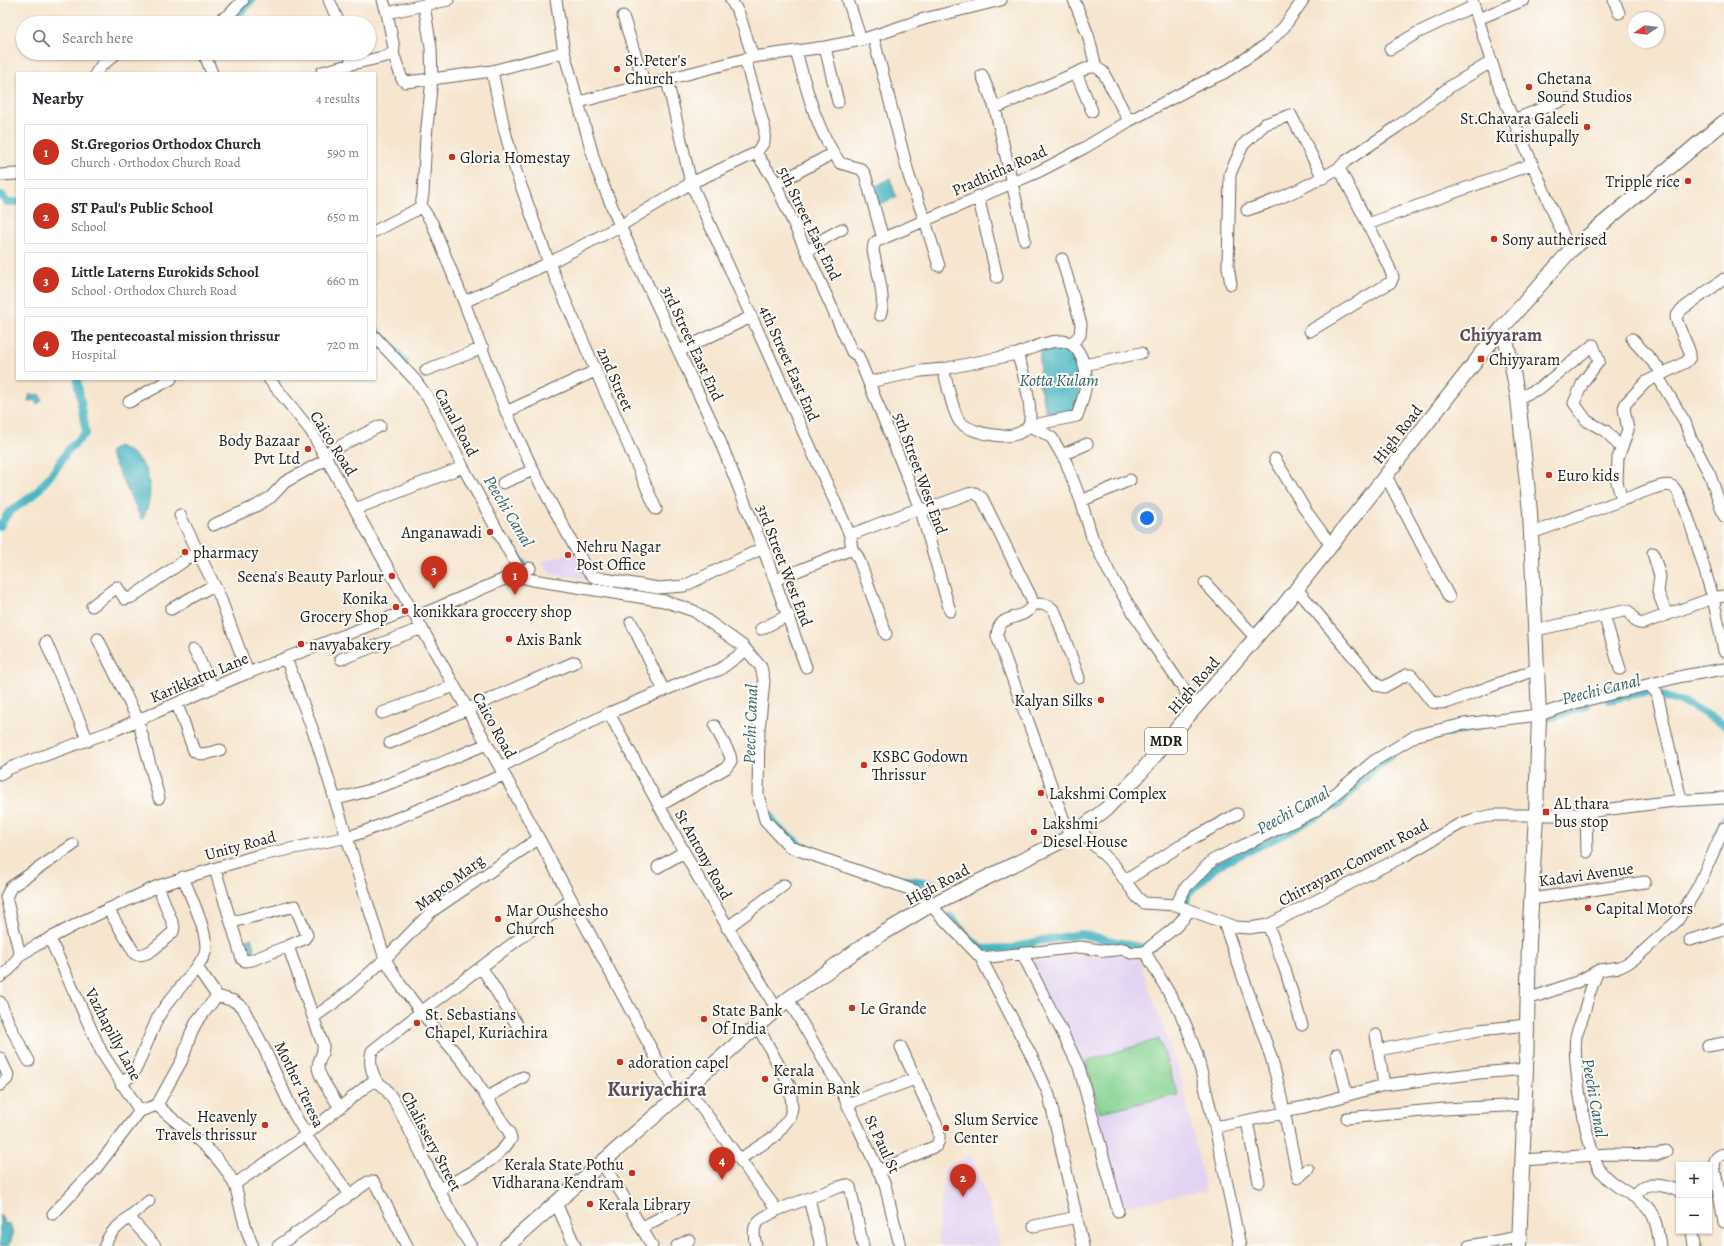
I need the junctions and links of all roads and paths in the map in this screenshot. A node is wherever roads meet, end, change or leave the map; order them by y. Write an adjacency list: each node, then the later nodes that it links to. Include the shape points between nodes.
1 (243, 0): 17 (street)
2 (329, 0): 18 (street)
3 (383, 0): 15 (street)
4 (448, 0): 14 (street)
5 (556, 0): 26 (street, 3rd Street East End)
6 (732, 0): 29 (street, via 739,14)
7 (848, 0): 22 (street)
8 (1000, 0): 21 (street, via 924,18)
9 (1074, 0): 34 (street, via 1088,35)
10 (1303, 0): 50 (street, Pradhitha Road, via 1284,27 1266,45 1224,73)
11 (1524, 0): 20 (street)
12 (1614, 0): 16 (street)
13 (1473, 3): 20 (street); 24 (street)
14 (424, 5): 15 (street); 41 (street, via 431,48)
15 (387, 13): 27 (street)
16 (1619, 13)
17 (227, 16)
18 (336, 16)
19 (623, 16): 43 (street)
20 (1478, 19): 33 (street)
21 (873, 36): 22 (street); 65 (street, via 909,176)
22 (861, 40): 23 (street)
23 (825, 47): 25 (street); 46 (street)
24 (1390, 49)
25 (796, 51): 29 (street); 70 (street, via 808,98 828,146 840,163 861,169 865,174)
26 (564, 52): 35 (street); 45 (street, 3rd Street East End)
27 (393, 53): 28 (street); 41 (street, via 405,82)
28 (376, 57)
29 (749, 58): 42 (street); 52 (street, via 765,130 764,142)
30 (108, 60): 36 (street)
31 (207, 60): 37 (street)
32 (346, 60): 38 (street)
33 (1491, 62): 49 (street); 55 (street, via 1451,86)
34 (1096, 67): 39 (street); 50 (street, via 1103,72)
35 (492, 71): 41 (street); 75 (street, 2nd Street, via 516,172)
36 (97, 72)
37 (212, 72)
38 (323, 72)
39 (1076, 73): 47 (street); 48 (street)
40 (982, 75): 47 (street)
41 (432, 79): 63 (street)
42 (666, 80): 43 (street); 60 (street, 4th Street East End)
43 (645, 85): 45 (street)
44 (1566, 99): 49 (street)
45 (579, 102): 68 (street, 3rd Street East End, via 597,170)
46 (838, 102)
47 (995, 108): 59 (street)
48 (1092, 111)
49 (1513, 120): 54 (street)
50 (1129, 121): 59 (street, Pradhitha Road, via 1084,148)
51 (1724, 122): 72 (main road, High Road / MDR)
52 (756, 153): 60 (street); 61 (street, 5th Street East End)
53 (826, 157): 61 (street)
54 (1532, 164): 66 (street); 72 (street)
55 (1339, 168): 58 (street); 66 (street)
56 (16, 174): 57 (street)
57 (0, 175)
58 (1323, 178): 64 (street, via 1267,204); 79 (street, via 1291,115 1265,124 1243,145 1230,174 1228,267)
59 (1011, 182): 62 (street, Pradhitha Road); 71 (street)
60 (690, 183): 68 (street); 82 (street, 4th Street East End)
61 (776, 184): 73 (street, 5th Street East End)
62 (978, 196): 65 (street, Pradhitha Road); 77 (street)
63 (421, 206): 67 (street); 80 (street, via 432,223)
64 (1247, 210)
65 (925, 221): 70 (street, Pradhitha Road); 76 (street)
66 (1368, 224): 84 (street, via 1393,277 1391,282)
67 (377, 225)
68 (620, 226): 75 (street); 89 (street, 3rd Street East End)
69 (842, 229): 73 (street, via 825,238)
70 (883, 239): 81 (street, via 874,244 873,250 883,309)
71 (1025, 240)
72 (1570, 251): 83 (main road, High Road / MDR)
73 (808, 252): 90 (street, 5th Street East End)
74 (1062, 259): 87 (street, via 1081,324 1080,335)
75 (548, 262): 80 (street); 96 (street, 2nd Street)
76 (938, 266)
77 (997, 277)
78 (1724, 279): 97 (street, via 1681,310 1676,317 1690,358)
79 (1231, 284)
80 (464, 302): 88 (street)
81 (880, 315)
82 (751, 317): 89 (street); 126 (street, 4th Street East End)
83 (1502, 328): 101 (main road); 114 (main road, High Road / MDR)
84 (1310, 331)
85 (376, 338): 111 (street, Canal Road, via 428,397)
86 (1632, 339): 97 (street)
87 (1071, 344): 92 (street, via 1063,341 1042,344); 93 (street, via 1078,350)
88 (483, 348): 95 (street); 103 (street)
89 (679, 351): 113 (street, 3rd Street East End)
90 (852, 352): 100 (street, 5th Street West End, via 858,356)
91 (1141, 353): 93 (street)
92 (1017, 354): 94 (street); 105 (street, via 1024,372 1030,418)
93 (1084, 365): 105 (street, via 1086,382 1077,416)
94 (943, 369): 100 (street); 105 (street, via 955,412 959,421 967,427 1002,436 1019,434)
95 (426, 370)
96 (595, 371): 103 (street); 120 (street, 2nd Street)
97 (1660, 375): 107 (street, via 1646,382 1626,403 1624,408 1628,430); 123 (street, via 1710,475)
98 (169, 380): 102 (street)
99 (270, 380): 109 (street, Caico Road, via 311,431)
100 (869, 382): 121 (street, 5th Street West End)
101 (1518, 398): 107 (street, via 1540,388 1593,345 1599,360 1583,382 1574,403 1587,421 1606,431); 125 (main road)
102 (129, 402)
103 (506, 412): 112 (street)
104 (380, 426): 109 (street)
105 (1028, 426): 108 (street, via 1052,438)
106 (1087, 444): 108 (street)
107 (1621, 448): 117 (street, via 1617,482)
108 (1062, 456): 118 (street)
109 (325, 457): 119 (street, Caico Road); 124 (street, via 285,482 256,506)
110 (1275, 459): 127 (street, via 1306,511)
111 (463, 467): 119 (street); 132 (street, Canal Road)
112 (533, 470): 116 (street); 128 (street, via 587,570 594,577 658,588 684,586)
113 (733, 475): 128 (street, 3rd Street West End)
114 (1386, 476): 127 (main road, High Road / MDR); 137 (street)
115 (1130, 480): 118 (street)
116 (503, 483)
117 (1622, 500): 125 (street); 138 (street, via 1661,486 1670,485 1675,488)
118 (1081, 501): 172 (street, via 1092,537 1109,572 1148,637)
119 (355, 509): 143 (street, Caico Road)
120 (656, 509)
121 (921, 512): 126 (street, via 917,509); 139 (street, via 968,494 975,493 982,498); 142 (street, 5th Street West End)
122 (180, 515): 130 (street)
123 (1724, 516)
124 (213, 525)
125 (1532, 533): 150 (main road)
126 (850, 535): 129 (street, 4th Street East End)
127 (1331, 546): 136 (main road, High Road / MDR)
128 (763, 548): 133 (street, 3rd Street West End)
129 (852, 549): 133 (street); 151 (street, 4th Street East End, via 858,557)
130 (197, 552): 135 (street); 140 (street, via 132,597 125,599 117,587)
131 (1653, 553): 146 (street, via 1660,576 1658,592)
132 (525, 570): 143 (street, Karikkattu Lane); 156 (street, via 526,578 533,580 664,601 687,609)
133 (775, 580): 144 (street, 3rd Street West End)
134 (1205, 583): 153 (street)
135 (214, 585): 141 (street); 165 (street)
136 (1297, 589): 153 (main road, High Road / MDR); 162 (street, via 1377,685 1384,687 1406,675 1411,675 1432,702 1444,703)
137 (1449, 597)
138 (1718, 597): 146 (street); 157 (street)
139 (1033, 604): 166 (street, via 1051,606 1055,612); 195 (street, via 1026,613 1001,622 996,636)
140 (92, 606)
141 (172, 609)
142 (950, 611)
143 (414, 613): 148 (street, Caico Road); 158 (street, Karikkattu Lane)
144 (788, 615): 149 (street); 161 (street, 3rd Street West End)
145 (1604, 615): 146 (street, via 1628,611 1639,624); 150 (street); 163 (street)
146 (1667, 615)
147 (631, 622): 170 (street)
148 (422, 628): 159 (street); 168 (street, Caico Road)
149 (761, 629)
150 (1536, 630): 162 (main road)
151 (886, 634)
152 (98, 638): 177 (street)
153 (1256, 638): 172 (main road, High Road / MDR)
154 (46, 642): 179 (street)
155 (194, 649): 169 (street)
156 (746, 650): 170 (street, Unity Road, via 719,670); 210 (street, via 761,667 764,681 758,795 765,820 790,847 918,892)
157 (1724, 651)
158 (286, 658): 165 (street, Karikkattu Lane); 187 (street)
159 (341, 659)
160 (575, 662): 173 (street)
161 (806, 667)
162 (1537, 669): 176 (main road)
163 (1620, 669)
164 (1724, 669): 167 (street)
165 (248, 674): 169 (street, Karikkattu Lane)
166 (1079, 678)
167 (1649, 685): 176 (street, via 1575,703); 188 (street, via 1657,693)
168 (454, 686): 173 (street, Caico Road); 174 (street)
169 (213, 688): 171 (street, Karikkattu Lane)
170 (664, 691): 175 (street, Unity Road)
171 (177, 704): 177 (street, Karikkattu Lane); 182 (street, via 194,750 202,754)
172 (1196, 707): 195 (main road, High Road / MDR, via 1106,810)
173 (468, 709): 180 (street); 181 (street, Caico Road)
174 (382, 713)
175 (608, 713): 183 (street, Unity Road); 189 (street, St Antony Road)
176 (1539, 719): 192 (main road); 211 (street, via 1464,724 1417,735 1374,761 1315,811 1213,860 1186,887)
177 (138, 720): 179 (street, Karikkattu Lane); 185 (street)
178 (715, 726): 189 (street, via 731,761 726,768)
179 (88, 741): 184 (street, Karikkattu Lane, via 10,768)
180 (390, 743)
181 (487, 744): 183 (street, Caico Road); 187 (street, via 380,787)
182 (220, 750)
183 (502, 771): 196 (street, Unity Road); 197 (street, Caico Road)
184 (0, 774)
185 (159, 798)
186 (1724, 798): 188 (street, Chirrayam-Convent Road)
187 (336, 799): 196 (street)
188 (1681, 800): 190 (street, Chirrayam-Convent Road)
189 (659, 806): 199 (street, St Antony Road)
190 (1586, 813): 192 (street, Chirrayam-Convent Road); 200 (street)
191 (1237, 814): 204 (street)
192 (1536, 815): 208 (main road); 216 (street, Chirrayam-Convent Road, via 1494,816 1460,824 1406,855)
193 (1724, 825): 194 (street)
194 (1724, 829): 229 (street, via 1698,887 1677,921 1628,964)
195 (1075, 834): 204 (street, Chirrayam-Convent Road, via 1114,865); 210 (main road, High Road / MDR)
196 (348, 837): 202 (street, Unity Road, via 256,856); 226 (street)
197 (538, 839): 209 (street, Caico Road); 226 (street, Mapco Marg, via 432,911)
198 (73, 845): 212 (street, via 11,887)
199 (684, 852): 201 (street); 217 (street, St Antony Road)
200 (1587, 852)
201 (658, 867)
202 (214, 869): 203 (street, Unity Road); 214 (street)
203 (183, 877): 206 (street, Unity Road); 227 (street, via 202,928 206,947 205,955)
204 (1125, 881): 211 (street, Chirrayam-Convent Road, via 1144,903)
205 (1645, 882): 208 (street, Kadavi Avenue)
206 (158, 886): 213 (street, Unity Road); 213 (street, via 174,927 172,932 145,954 135,954)
207 (784, 886): 217 (street)
208 (1532, 898): 233 (main road)
209 (571, 900): 228 (street); 257 (street, Caico Road)
210 (929, 906): 225 (street); 232 (main road, High Road / MDR, via 870,941)
211 (1183, 908): 215 (street, Chirrayam-Convent Road); 222 (street, via 1184,920)
212 (4, 909): 224 (street)
213 (108, 909): 219 (street, Unity Road)
214 (232, 922): 221 (street, via 241,958 245,961); 221 (street, via 294,906 306,935 304,939)
215 (1224, 923): 216 (street, Chirrayam-Convent Road, via 1250,928); 265 (street, via 1271,1057)
216 (1268, 925): 240 (street)
217 (727, 928): 235 (street, St Antony Road)
218 (1724, 930): 220 (street)
219 (50, 939): 224 (street, Unity Road); 254 (street, Vazhapilly Lane, via 102,1053)
220 (1690, 940)
221 (288, 946): 237 (street)
222 (1145, 952): 223 (street, via 1131,953 1124,949 1106,951 1080,947); 268 (street, via 1170,992 1187,1028)
223 (1022, 953): 225 (street); 289 (street, via 1079,1067)
224 (20, 955): 230 (street, Unity Road, via 10,969)
225 (981, 958): 292 (street, via 1049,1095)
226 (385, 959): 236 (street); 237 (street, Mapco Marg, via 338,1000)
227 (197, 967): 231 (street); 254 (street, via 166,1005 138,1064)
228 (482, 968): 236 (street); 238 (street)
229 (1594, 973): 233 (street, via 1577,982); 272 (street, via 1576,1036 1575,1057)
230 (0, 977)
231 (217, 996): 260 (street, via 196,1023 182,1060); 269 (street, Mother Teresa, via 234,1001 243,1008)
232 (788, 999): 235 (main road, High Road / MDR); 261 (street, St Paul St)
233 (1528, 999): 241 (main road)
234 (0, 1002): 249 (street)
235 (776, 1008): 239 (main road, High Road / MDR)
236 (421, 1012): 253 (street, via 372,1051 370,1065); 259 (street, via 464,1063)
237 (314, 1017): 263 (street, via 323,1045 319,1073)
238 (517, 1025)
239 (757, 1025): 257 (main road, High Road / MDR); 273 (street, via 790,1086 792,1107 790,1117 775,1136)
240 (1302, 1025)
241 (1527, 1025): 246 (street, via 1479,1030); 250 (main road)
242 (1376, 1035): 246 (street)
243 (1724, 1043): 244 (street)
244 (1708, 1046)
245 (900, 1047): 252 (street)
246 (1378, 1050): 256 (street)
247 (1337, 1054): 258 (street)
248 (0, 1058): 255 (street, via 8,1074 7,1079)
249 (29, 1061)
250 (1526, 1069): 256 (street); 262 (main road)
251 (523, 1077): 259 (street)
252 (915, 1079): 261 (street); 277 (street, via 937,1126 939,1142 936,1146)
253 (376, 1081): 263 (street); 280 (street, Chalissery Street, via 396,1104)
254 (121, 1084): 264 (street, Vazhapilly Lane)
255 (0, 1085)
256 (1384, 1085): 258 (street)
257 (682, 1092): 273 (street, Caico Road); 275 (main road, High Road / MDR)
258 (1347, 1095): 265 (street)
259 (488, 1097): 280 (street, via 511,1139 480,1168)
260 (157, 1104): 264 (street); 279 (street, via 205,1146 221,1163)
261 (847, 1104): 277 (street, St Paul St)
262 (1525, 1105): 266 (street); 274 (main road)
263 (340, 1108): 269 (street)
264 (140, 1111): 290 (street, via 96,1167)
265 (1284, 1112): 267 (street); 276 (street, via 1298,1178)
266 (1347, 1118)
267 (1247, 1121): 268 (street); 278 (street)
268 (1215, 1127): 314 (street)
269 (306, 1135): 279 (street); 282 (street, Mother Teresa)
270 (1666, 1151): 272 (street, via 1657,1156)
271 (1724, 1154): 293 (street, via 1718,1155 1714,1166)
272 (1589, 1156): 274 (street); 283 (street, via 1603,1174 1620,1189)
273 (740, 1159): 288 (street, Caico Road)
274 (1522, 1160): 298 (main road)
275 (602, 1163): 286 (main road, High Road / MDR); 295 (street)
276 (1308, 1169)
277 (878, 1171): 312 (street, St Paul St, via 885,1185)
278 (1259, 1182)
279 (235, 1184): 301 (street)
280 (439, 1189): 304 (street, Chalissery Street)
281 (1676, 1190): 283 (street, via 1651,1185)
282 (350, 1195): 302 (street); 303 (street, via 368,1182 374,1182)
283 (1633, 1196): 316 (street, via 1646,1204 1655,1221)
284 (809, 1200): 288 (street); 310 (street); 311 (street, via 839,1187 850,1187)
285 (149, 1201): 291 (street)
286 (556, 1203): 305 (main road, High Road / MDR); 306 (street)
287 (680, 1207): 295 (street)
288 (777, 1210): 309 (street, via 756,1222 753,1229)
289 (1118, 1211)
290 (53, 1214)
291 (129, 1217): 299 (street, via 110,1234); 300 (street)
292 (1077, 1217): 294 (street); 313 (street)
293 (1724, 1222)
294 (1034, 1226)
295 (641, 1228): 307 (street)
296 (1692, 1234): 317 (street)
297 (689, 1240): 308 (street)
298 (1519, 1241): 315 (street)
299 (105, 1246)
300 (155, 1246)
301 (252, 1246)
302 (278, 1246)
303 (407, 1246)
304 (471, 1246)
305 (507, 1246)
306 (575, 1246)
307 (652, 1246)
308 (677, 1246)
309 (756, 1246)
310 (821, 1246)
311 (863, 1246)
312 (900, 1246)
313 (1083, 1246)
314 (1240, 1246)
315 (1469, 1246)
316 (1660, 1246)
317 (1694, 1246)

